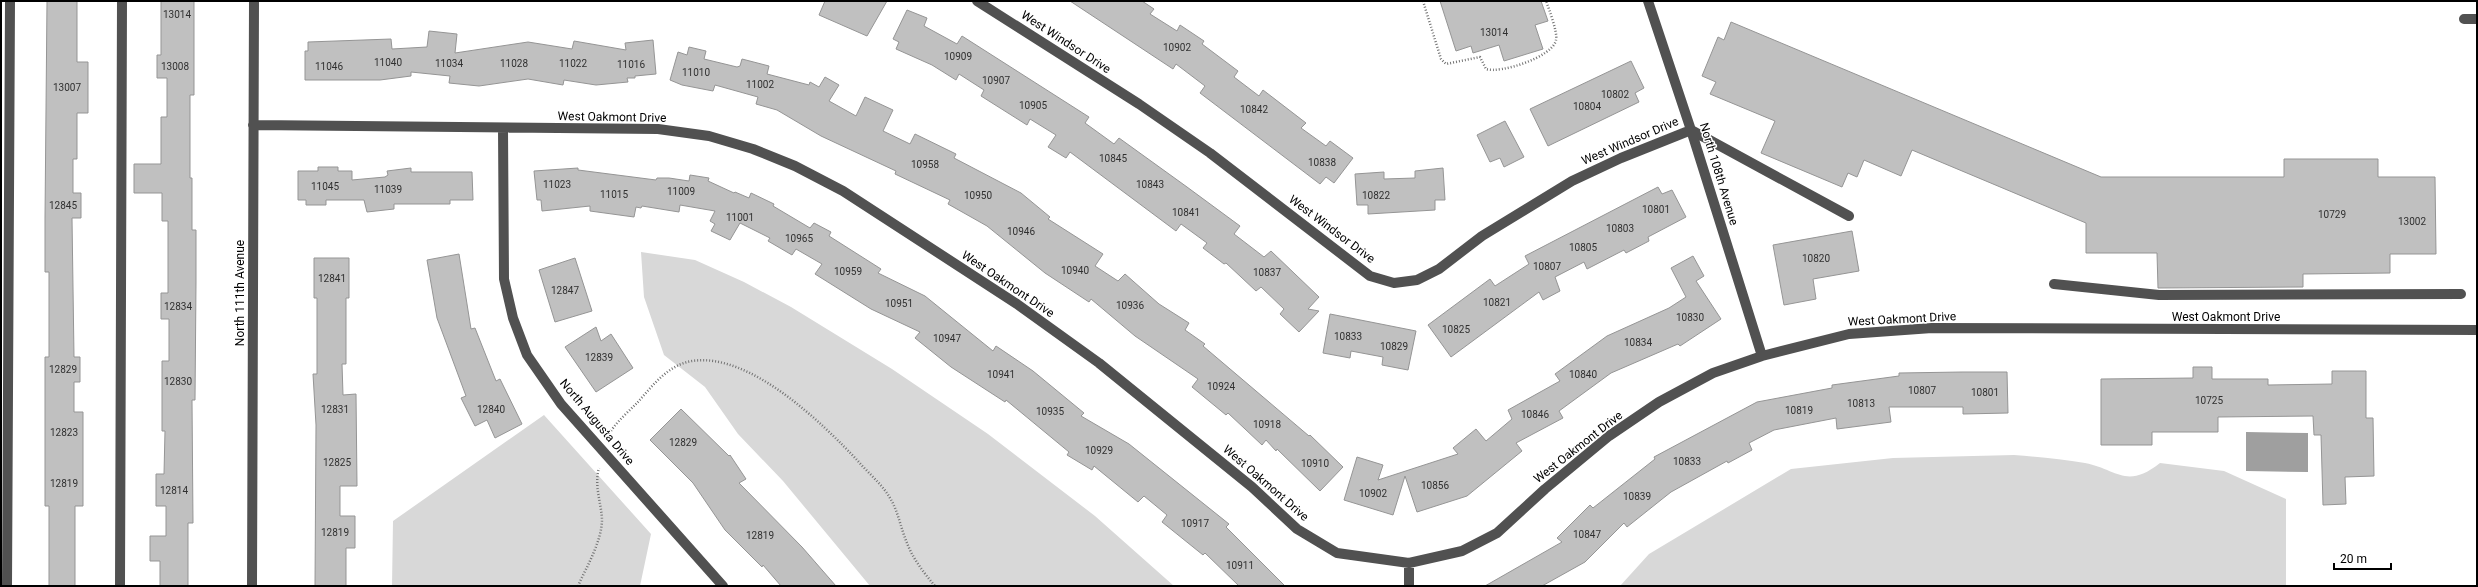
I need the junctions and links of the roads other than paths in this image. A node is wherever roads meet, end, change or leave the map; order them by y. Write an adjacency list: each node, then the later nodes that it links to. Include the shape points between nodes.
1 (10, 1): 17 (street)
2 (122, 1): 18 (street)
3 (254, 1): 8 (street, North 111th Avenue)
4 (977, 1): 10 (street, West Windsor Drive, via 1139,104 1203,149 1365,272 1394,283 1417,280 1438,269 1482,236 1572,181)
5 (1648, 1): 10 (street, North 108th Avenue)
6 (2464, 19): 7 (street)
7 (2477, 19)
8 (253, 125): 9 (street, West Oakmont Drive); 19 (street, North 111th Avenue)
9 (503, 129): 16 (street, West Oakmont Drive, via 658,129 709,136 753,149 795,166 843,192 1010,300 1099,363 1252,487 1297,529 1337,553); 20 (street, North Augusta Drive, via 504,279 513,318 527,355 561,404)
10 (1691, 130): 11 (street); 15 (street, North 108th Avenue)
11 (1849, 216)
12 (2054, 284): 13 (street, via 2159,295)
13 (2461, 294)
14 (2477, 330): 15 (street, West Oakmont Drive, via 1932,328 1849,334)
15 (1762, 356): 16 (street, West Oakmont Drive, via 1713,373 1659,402 1603,441 1545,489 1498,533 1462,551)
16 (1409, 563): 21 (street)
17 (7, 586)
18 (120, 586)
19 (252, 586)
20 (723, 586)
21 (1409, 586)

